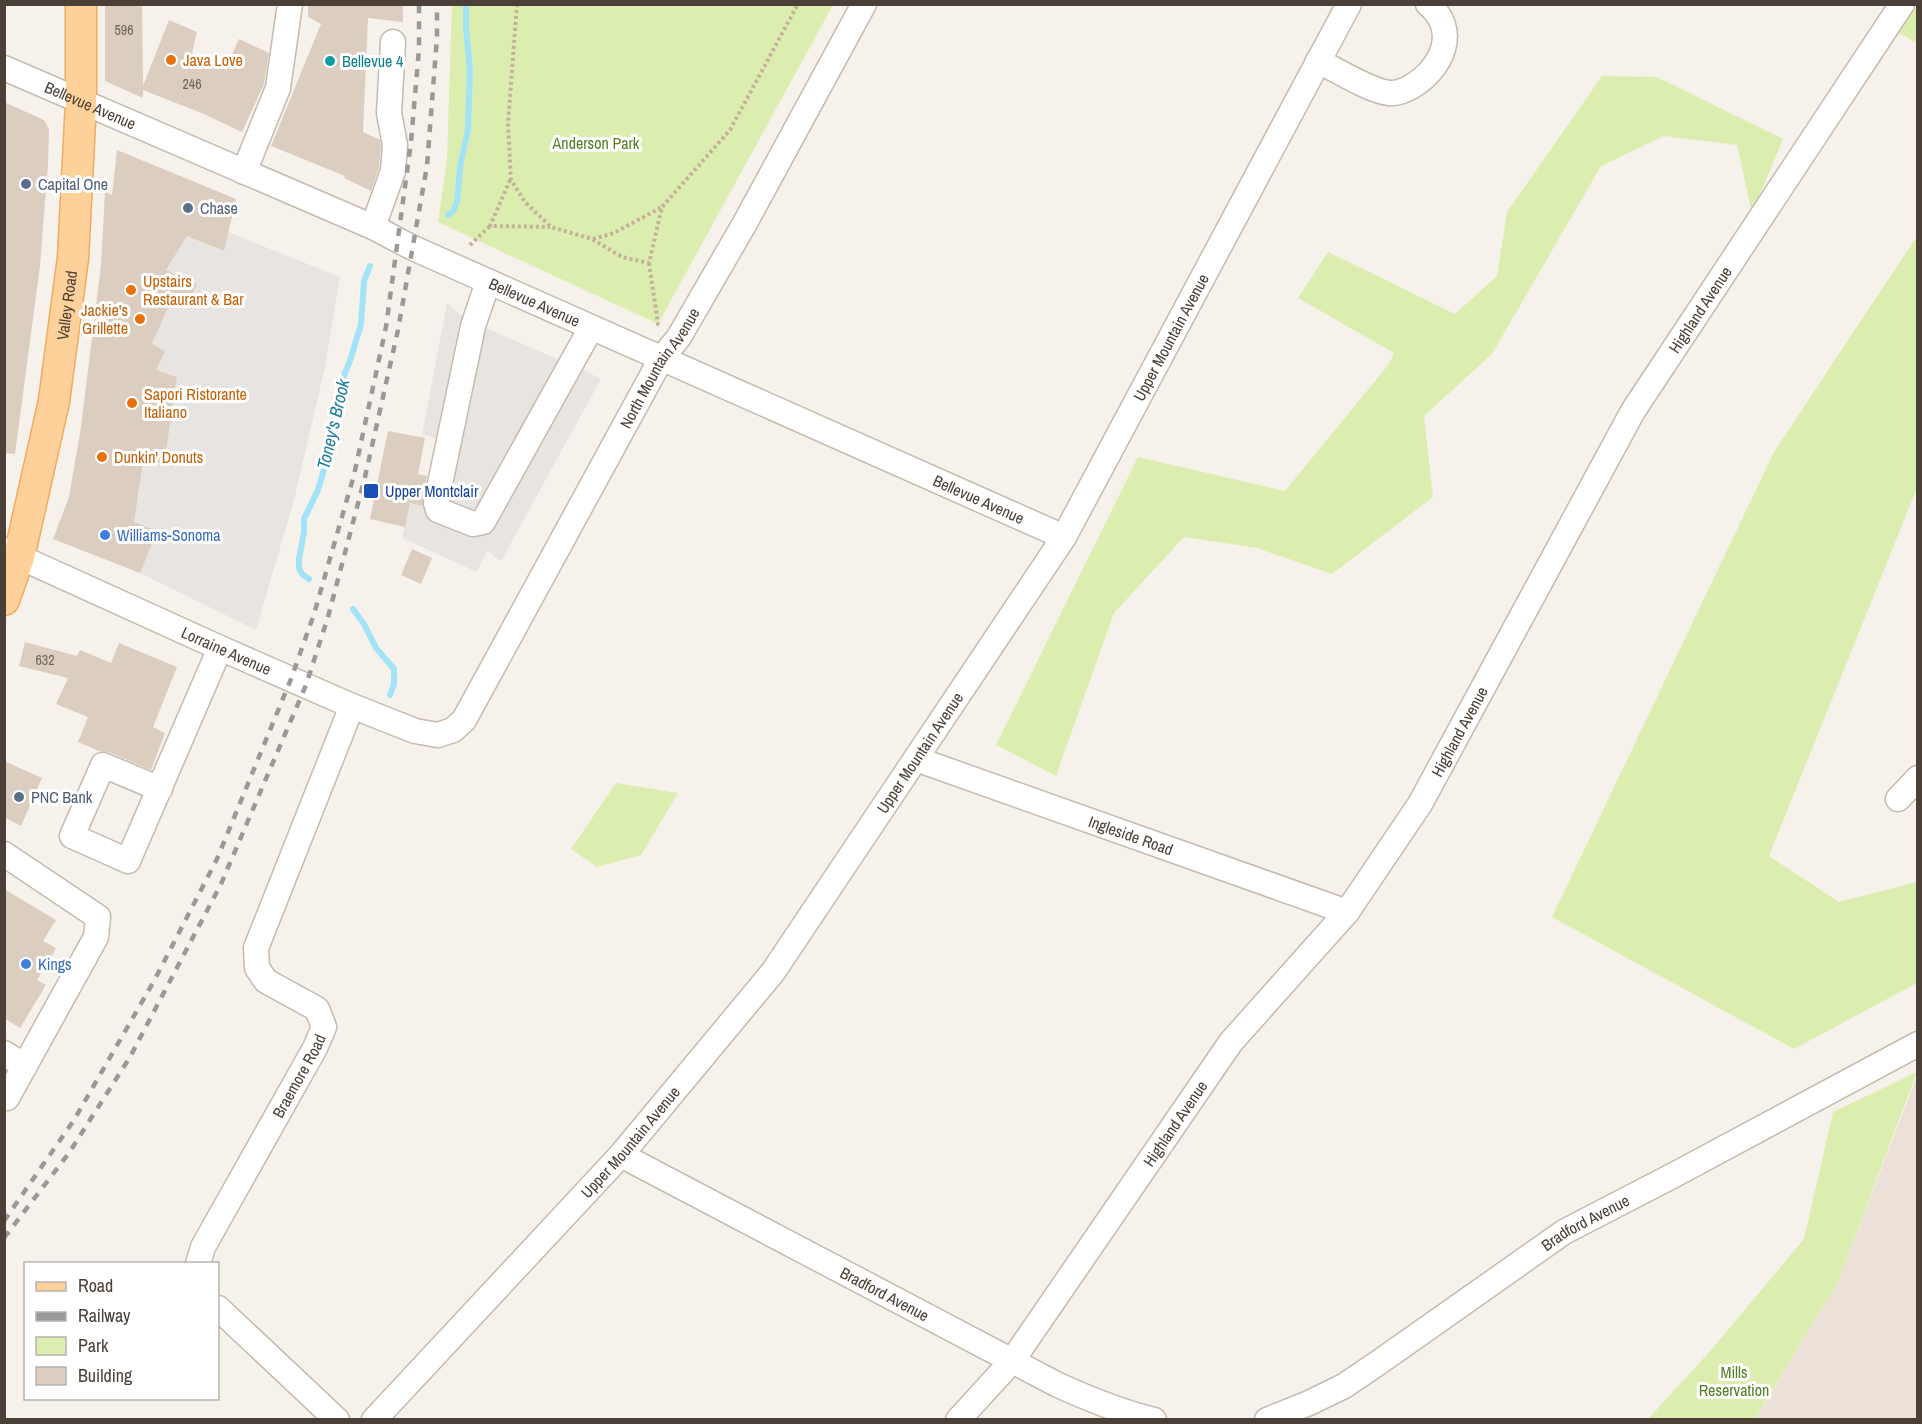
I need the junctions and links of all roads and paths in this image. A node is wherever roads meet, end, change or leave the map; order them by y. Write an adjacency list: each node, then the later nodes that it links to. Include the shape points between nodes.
1 (81, 4): 12 (main road, Valley Road)
2 (290, 4): 13 (street, via 278,88)
3 (517, 4): 14 (path, via 508,124)
4 (798, 4): 15 (path, via 730,130)
5 (864, 4): 24 (street, North Mountain Avenue)
6 (1349, 4): 10 (street, Upper Mountain Avenue)
7 (1428, 4): 10 (street, via 1443,23 1442,54 1420,81 1404,91 1390,93 1372,88)
8 (1902, 4): 37 (street, Highland Avenue, via 1633,411 1420,804)
9 (393, 42): 17 (street, via 389,113 395,145 393,171)
10 (1318, 61): 26 (street, Upper Mountain Avenue)
11 (4, 68): 12 (street, Bellevue Avenue)
12 (81, 102): 13 (street, Bellevue Avenue); 27 (main road, Valley Road, via 73,258 55,390)
13 (244, 172): 17 (street, Bellevue Avenue)
14 (510, 180): 16 (path); 18 (path, via 525,202)
15 (662, 207): 19 (path, via 614,233); 21 (path)
16 (490, 226): 18 (path); 20 (path)
17 (373, 227): 22 (street, Bellevue Avenue)
18 (551, 227): 19 (path)
19 (592, 239): 21 (path, via 622,257)
20 (470, 245)
21 (649, 263): 24 (path, via 658,324)
22 (488, 282): 23 (street, Bellevue Avenue); 23 (street, via 473,326 436,503 438,510 473,524 483,522)
23 (591, 328): 25 (street, Bellevue Avenue)
24 (679, 337): 25 (street, North Mountain Avenue)
25 (660, 359): 26 (street, Bellevue Avenue); 31 (street, North Mountain Avenue, via 464,720)
26 (1064, 537): 32 (street, Upper Mountain Avenue)
27 (12, 554): 28 (main road, Valley Road); 29 (street, Lorraine Avenue)
28 (4, 600)
29 (220, 648): 30 (street, Lorraine Avenue); 34 (street)
30 (352, 706): 31 (street, Lorraine Avenue, via 415,731 438,735); 42 (street, Braemore Road, via 256,948 257,968 266,981 317,1009 324,1027)
31 (453, 730)
32 (916, 759): 37 (street, Ingleside Road); 41 (street, Upper Mountain Avenue, via 773,972)
33 (1917, 778): 35 (street)
34 (160, 789)
35 (1898, 799)
36 (4, 854): 39 (street, via 98,917 96,937)
37 (1347, 912): 44 (street, Highland Avenue, via 1231,1042)
38 (1917, 1044): 49 (street, Bradford Avenue, via 1564,1232 1344,1386)
39 (14, 1059): 40 (street, via 7,1098)
40 (4, 1096)
41 (621, 1155): 44 (street, Bradford Avenue); 46 (street, Upper Mountain Avenue)
42 (198, 1262)
43 (219, 1309): 45 (street)
44 (1012, 1361): 47 (street, Highland Avenue); 48 (street, Bradford Avenue, via 1089,1399)
45 (337, 1419)
46 (374, 1419)
47 (958, 1419)
48 (1154, 1419)
49 (1267, 1419)

